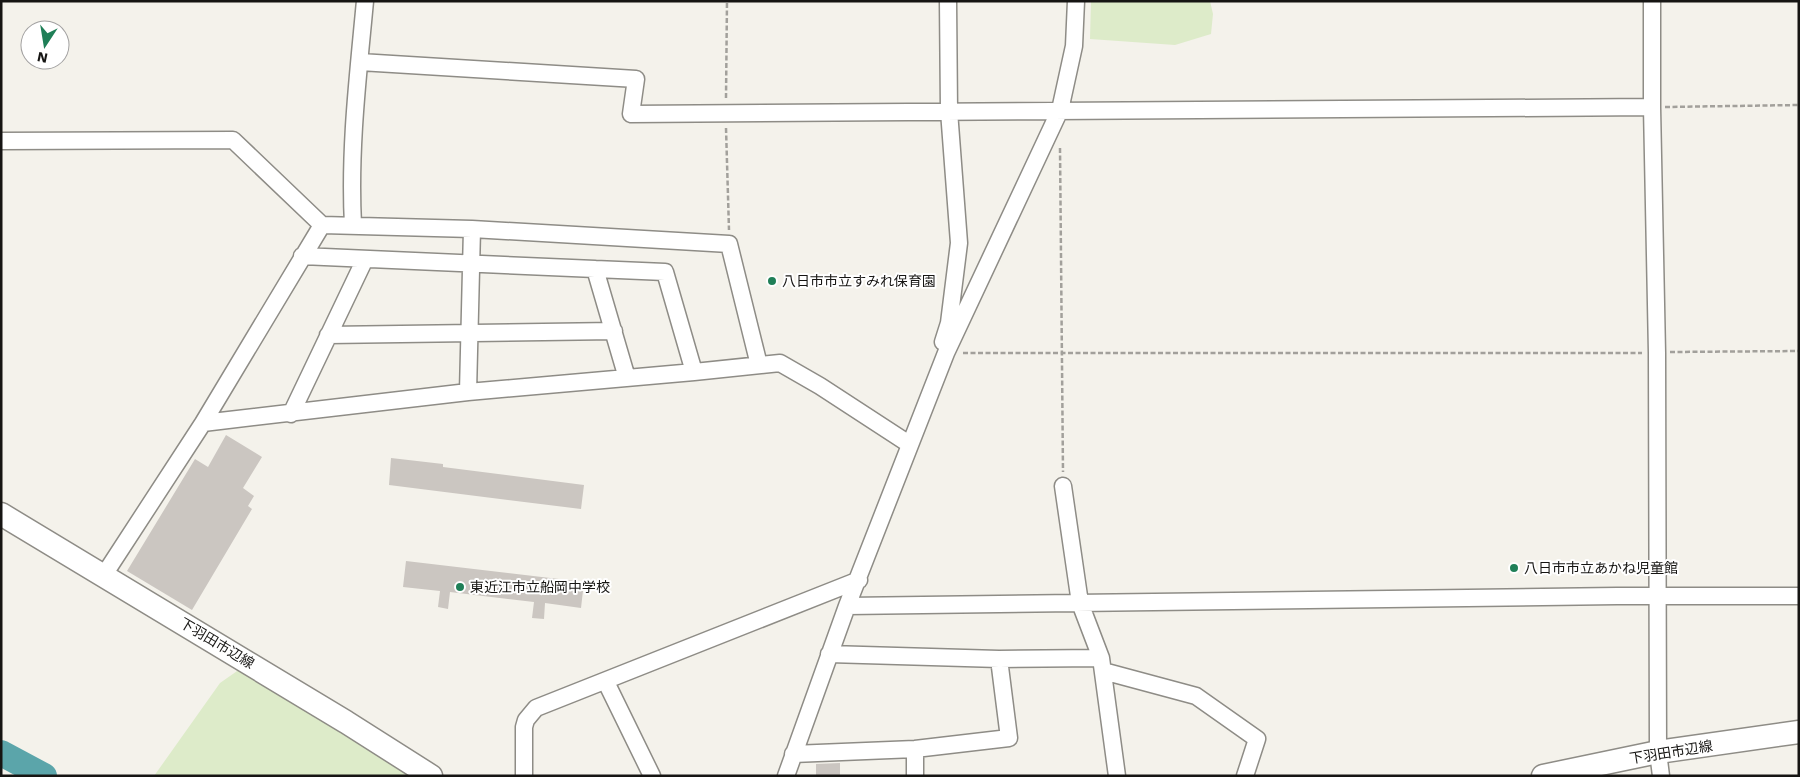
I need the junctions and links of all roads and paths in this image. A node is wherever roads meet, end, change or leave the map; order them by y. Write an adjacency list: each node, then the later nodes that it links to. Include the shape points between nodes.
1 (365, 1): 5 (street)
2 (948, 1): 9 (street)
3 (1076, 1): 8 (street, via 1074,46)
4 (1652, 1): 7 (street)
5 (360, 62): 9 (street, via 636,79 631,114); 13 (street, via 352,151)
6 (1799, 105): 7 (path)
7 (1652, 107): 8 (street); 23 (street)
8 (1060, 110): 9 (street); 24 (street)
9 (949, 111): 24 (street, via 959,243 949,323 942,344)
10 (1060, 139): 32 (path)
11 (1, 141): 12 (street, via 233,140)
12 (322, 225): 13 (street); 15 (street)
13 (353, 225): 14 (street)
14 (472, 229): 17 (street); 25 (street, via 729,244)
15 (302, 256): 16 (street); 30 (street)
16 (365, 259): 17 (street); 21 (street)
17 (472, 263): 18 (street); 20 (street)
18 (596, 269): 19 (street); 26 (street, via 665,272)
19 (614, 331): 20 (street); 27 (street)
20 (470, 334): 21 (street); 28 (street)
21 (328, 335): 29 (street)
22 (1799, 351): 23 (path)
23 (1657, 352): 24 (path); 37 (street)
24 (946, 353): 31 (street)
25 (759, 366): 26 (street); 31 (street, via 780,363)
26 (694, 372): 27 (street)
27 (627, 378): 28 (street)
28 (468, 392): 29 (street)
29 (291, 414): 30 (street)
30 (203, 424): 34 (street)
31 (910, 444): 35 (street)
32 (1063, 486): 38 (street)
33 (1, 514): 34 (main road, 下羽田市辺線)
34 (104, 575): 48 (main road, 下羽田市辺線)
35 (858, 580): 39 (street); 43 (street)
36 (1799, 596): 37 (street)
37 (1658, 597): 38 (street); 46 (street)
38 (1080, 604): 39 (street); 42 (street)
39 (847, 606): 40 (street)
40 (829, 654): 41 (street); 47 (street)
41 (1000, 659): 42 (street); 45 (street, via 1009,738)
42 (1102, 664): 53 (street); 54 (street, via 1196,696 1257,739)
43 (606, 682): 49 (street, via 536,708 524,727); 50 (street)
44 (1799, 732): 46 (main road, 下羽田市辺線)
45 (915, 749): 47 (street); 52 (street)
46 (1658, 752): 55 (main road, 下羽田市辺線); 56 (street)
47 (793, 754): 51 (street)
48 (431, 776)
49 (524, 776)
50 (652, 776)
51 (786, 776)
52 (915, 776)
53 (1117, 776)
54 (1245, 776)
55 (1543, 776)
56 (1661, 776)

